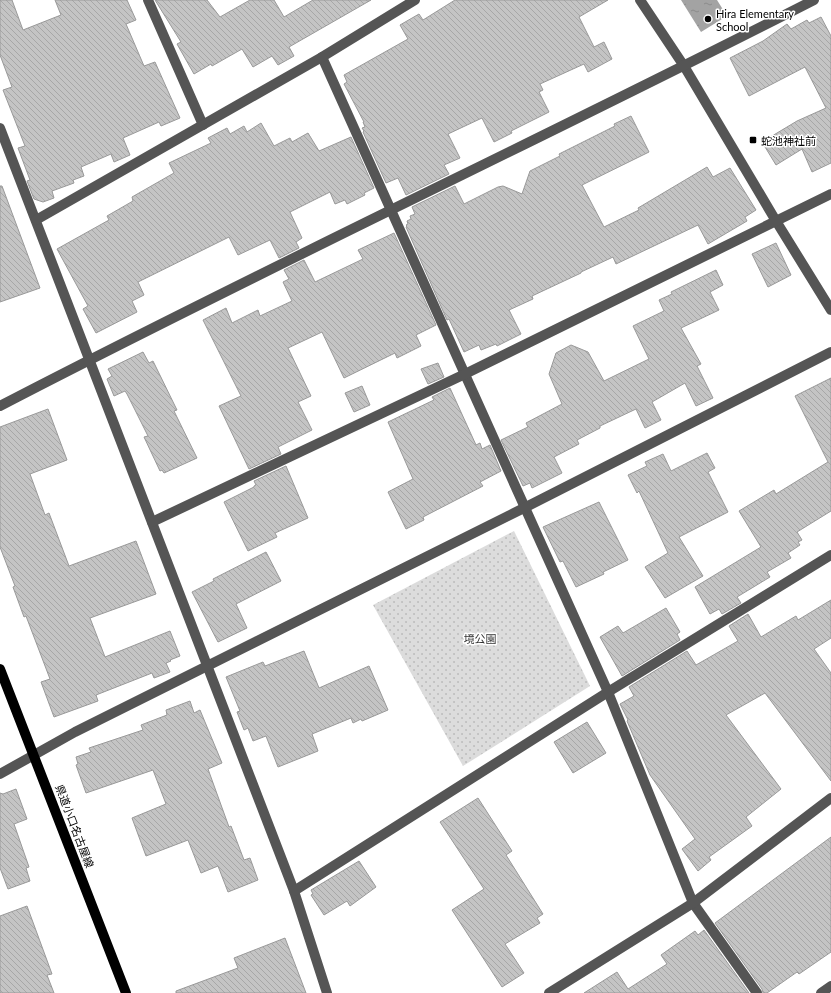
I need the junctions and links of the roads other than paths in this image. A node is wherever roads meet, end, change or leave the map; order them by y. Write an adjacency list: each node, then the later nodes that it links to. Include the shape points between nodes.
1 (148, 0): 7 (street)
2 (415, 0): 5 (street)
3 (640, 0): 6 (street)
4 (814, 0): 6 (street)
5 (322, 57): 7 (street); 10 (street)
6 (684, 66): 10 (street); 12 (street)
7 (203, 125): 11 (street)
8 (0, 128): 11 (street)
9 (831, 194): 12 (street)
10 (391, 209): 15 (street); 16 (street)
11 (36, 220): 15 (street)
12 (776, 221): 13 (street); 16 (street)
13 (831, 310)
14 (831, 352): 18 (street)
15 (89, 359): 17 (street); 19 (street)
16 (465, 374): 18 (street); 19 (street)
17 (0, 406)
18 (526, 507): 21 (street); 23 (street)
19 (152, 522): 21 (street)
20 (831, 555): 23 (street)
21 (207, 666): 24 (street, via 75,732); 27 (street)
22 (0, 669): 24 (main road, 県道小口名古屋線)
23 (608, 692): 27 (street); 28 (street)
24 (35, 756): 25 (street); 30 (main road, 県道小口名古屋線)
25 (0, 774)
26 (831, 798): 28 (street)
27 (294, 891): 31 (street)
28 (693, 903): 32 (street); 33 (street)
29 (831, 986): 34 (street)
30 (126, 993)
31 (327, 993)
32 (549, 993)
33 (757, 993)
34 (821, 993)

